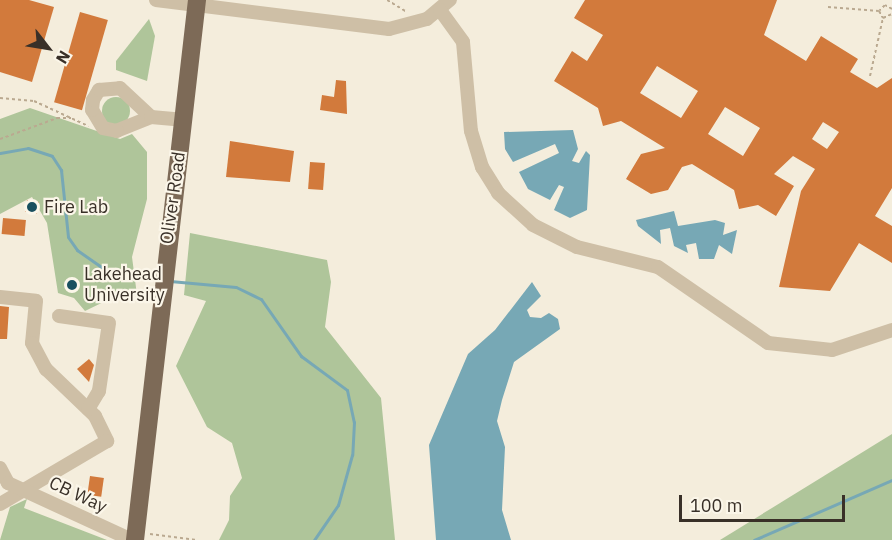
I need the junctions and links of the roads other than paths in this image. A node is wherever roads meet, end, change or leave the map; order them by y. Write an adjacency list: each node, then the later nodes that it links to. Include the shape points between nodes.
1 (156, 0): 2 (street)
2 (197, 2): 3 (street, via 389,29 427,19); 5 (main road, Oliver Road)
3 (445, 5): 8 (street, via 463,42 471,130 482,167 498,193 533,225 577,247 658,267 768,343 832,350)
4 (151, 117): 4 (street, via 130,93 108,87 99,90 93,100 92,110 103,128 117,130); 5 (street)
5 (185, 120): 13 (main road, Oliver Road, via 165,254)
6 (0, 297): 9 (street, via 36,301 32,343 46,369)
7 (59, 315): 9 (street, via 109,323 99,391)
8 (892, 330)
9 (88, 409): 11 (street, via 107,441)
10 (0, 468): 11 (street, CB Way, via 8,483)
11 (23, 489): 12 (street); 13 (street, CB Way)
12 (0, 504)
13 (134, 538)

